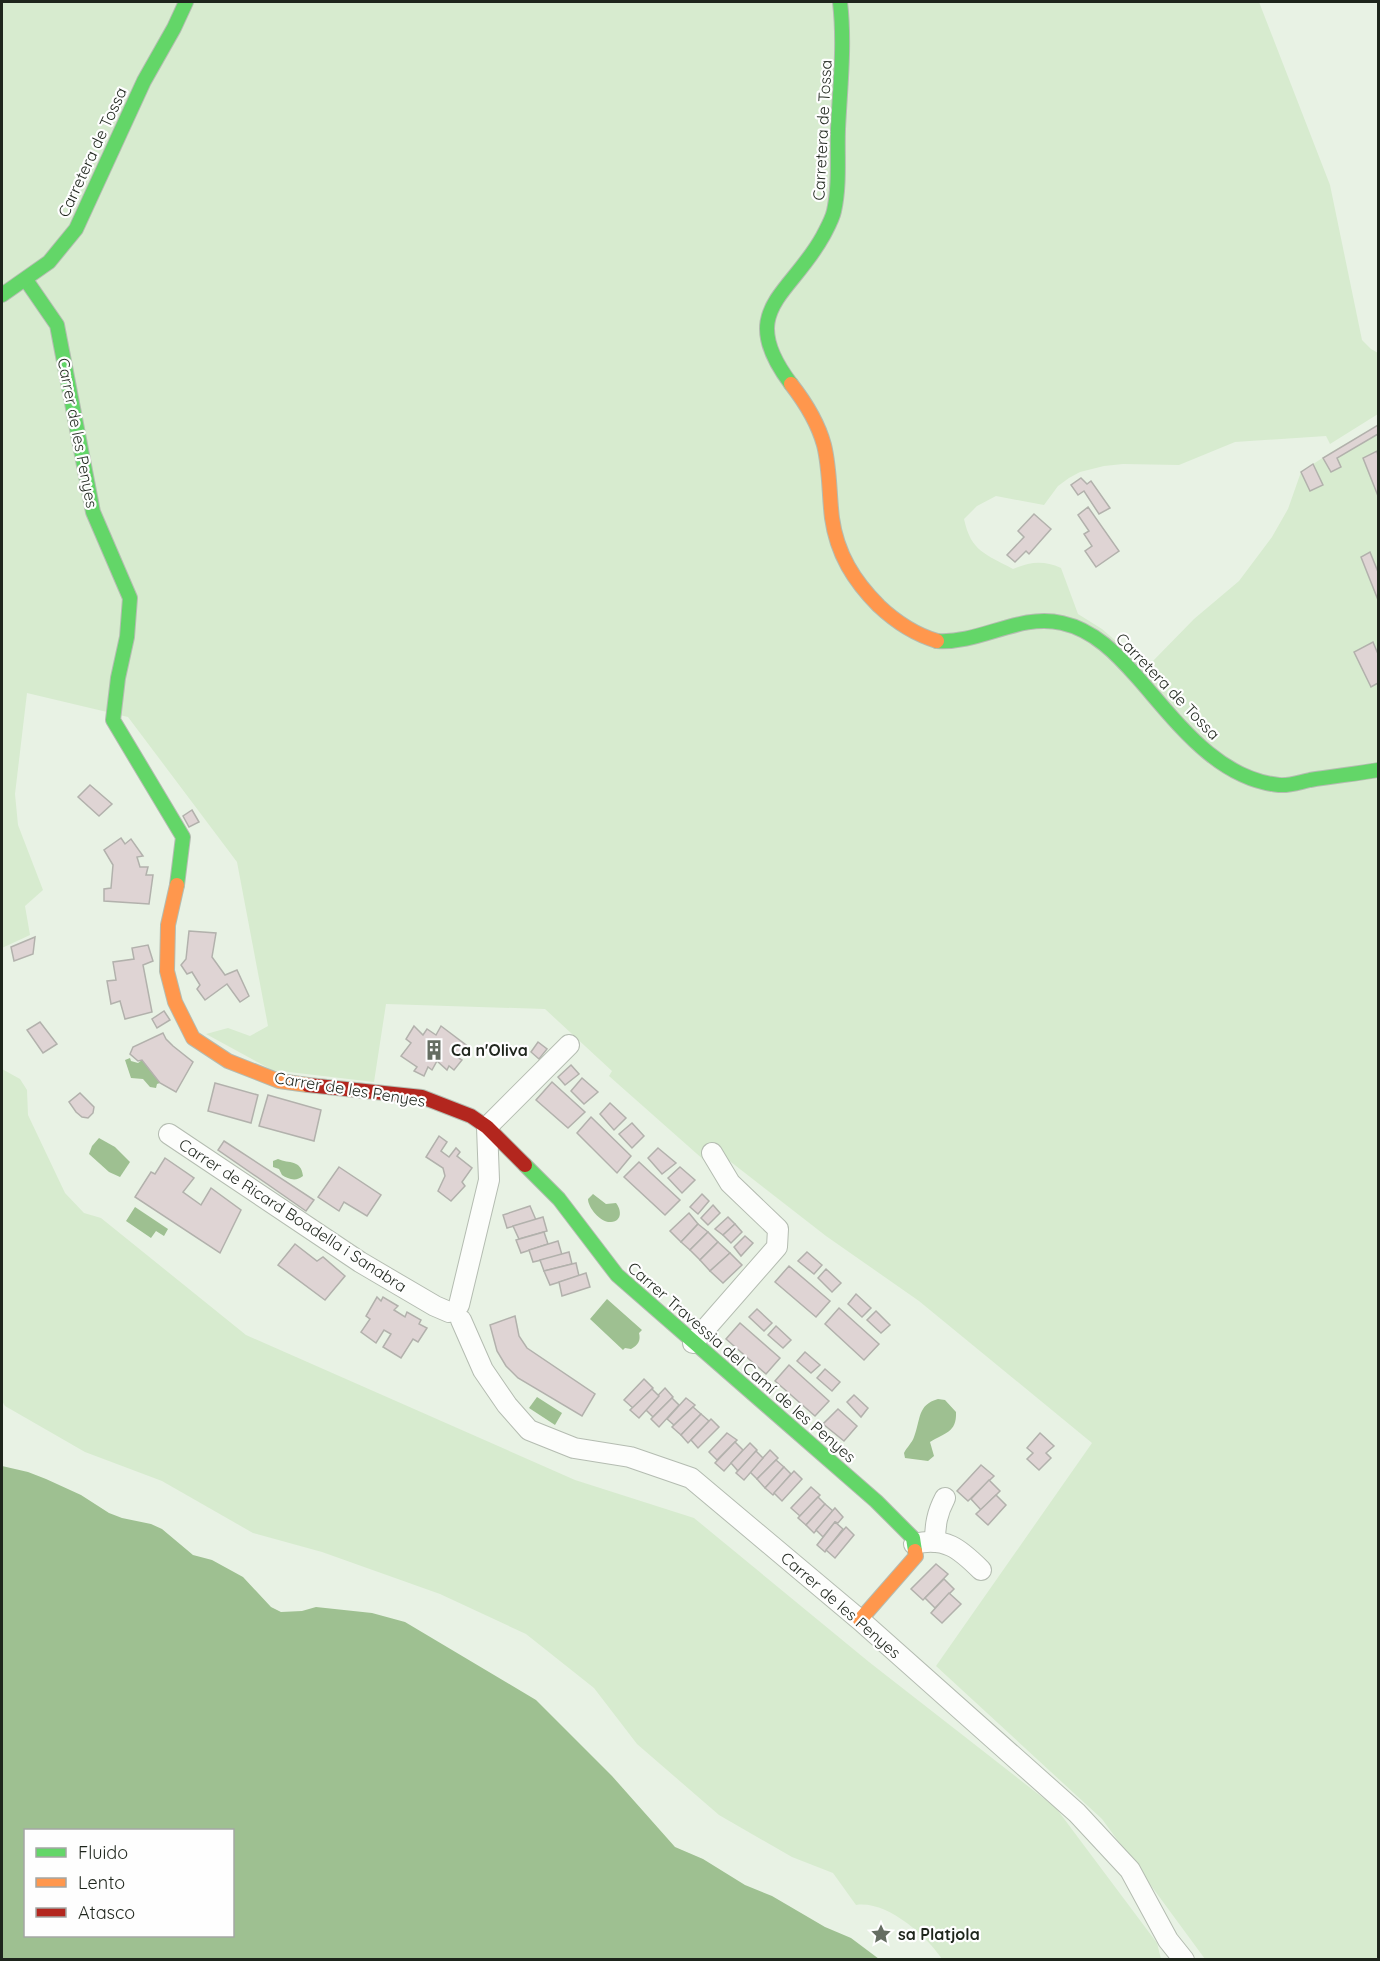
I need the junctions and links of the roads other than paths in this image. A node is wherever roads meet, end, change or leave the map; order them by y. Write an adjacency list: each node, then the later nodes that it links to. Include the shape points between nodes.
1 (186, 2): 3 (street, Carretera de Tossa, via 144,81 76,229 49,262)
2 (840, 2): 5 (street, Carretera de Tossa, via 843,41 833,215 815,252 771,306 767,340 783,376 802,400 823,441 838,546 861,587 901,624 938,642 959,642 1036,621 1056,621 1079,628 1105,643 1202,747 1232,771 1253,780 1279,785)
3 (26, 280): 4 (street, Carretera de Tossa); 7 (street, Carrer de les Penyes, via 57,326 93,512 130,598 113,720 183,837 168,925 167,971 175,1002 193,1038 228,1061 279,1080 354,1092 422,1097 471,1116)
4 (2, 295)
5 (1378, 770)
6 (569, 1045): 7 (street)
7 (487, 1127): 10 (street, via 489,1180); 11 (street, Carrer Travessia del Camí de les Penyes, via 559,1199 617,1275)
8 (169, 1134): 10 (street, Carrer de Ricard Boadella i Sanabra, via 360,1262 435,1306)
9 (712, 1153): 11 (street, via 730,1183 778,1229 777,1247)
10 (456, 1312): 16 (street, Carrer de les Penyes, via 483,1370 529,1430 574,1449 630,1457 691,1478)
11 (693, 1343): 14 (street, Carrer Travessia del Camí de les Penyes, via 876,1502 913,1538)
12 (945, 1498): 13 (street, via 934,1524)
13 (935, 1542): 14 (street); 15 (street, via 947,1543 965,1553)
14 (914, 1544): 16 (street, via 916,1556)
15 (981, 1570)
16 (860, 1620): 17 (street, Carrer de les Penyes, via 1077,1813 1130,1870 1168,1940)
17 (1184, 1959)

